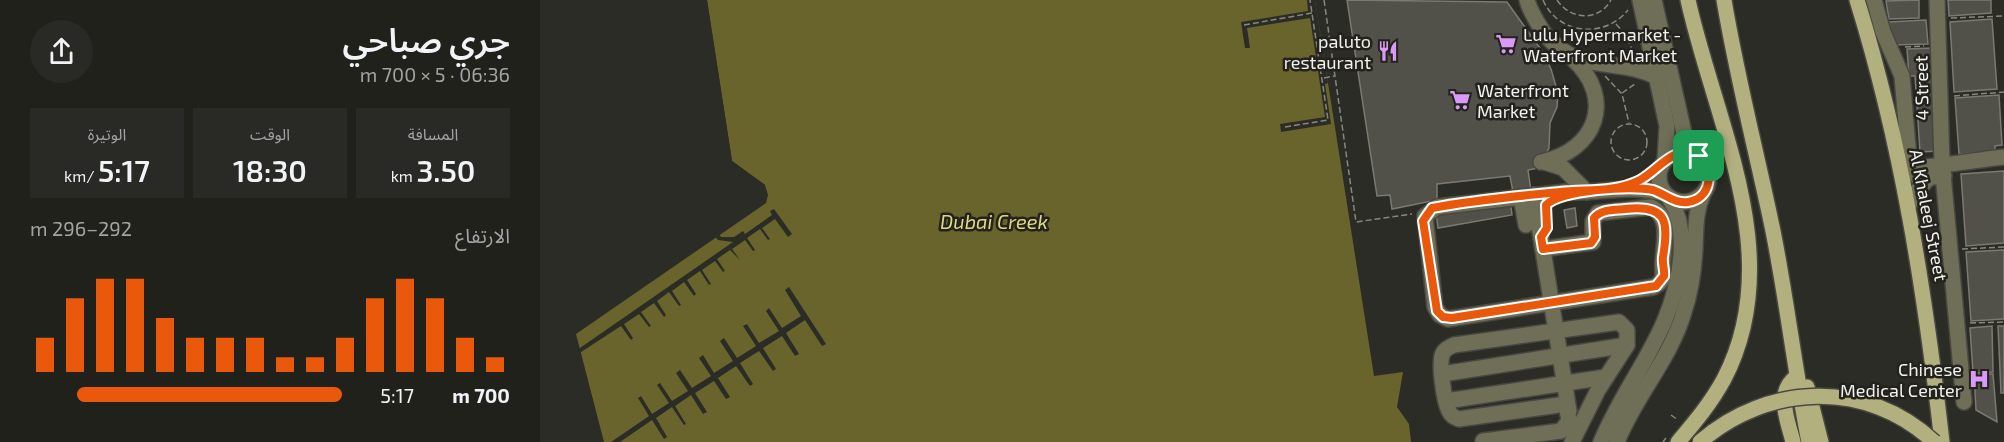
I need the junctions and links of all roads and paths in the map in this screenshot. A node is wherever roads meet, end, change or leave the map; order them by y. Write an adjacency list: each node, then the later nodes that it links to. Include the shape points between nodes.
1 (1310, 0): 14 (path)
2 (1324, 0): 24 (path)
3 (1527, 0): 21 (street, via 1548,38)
4 (1544, 0): 17 (path, via 1555,18 1575,28 1591,30)
5 (1557, 0): 6 (path, via 1569,12 1589,16 1604,9)
6 (1611, 0)
7 (1654, 0): 31 (street, via 1684,134)
8 (1688, 0): 67 (main road, via 1745,213 1751,269 1746,316 1732,361 1715,395)
9 (1724, 0): 56 (main road, via 1778,256)
10 (1857, 0): 34 (main road, Al Khaleej Street)
11 (1874, 0): 20 (street)
12 (1937, 0): 16 (street, 4 Street)
13 (1636, 2): 17 (path); 23 (street)
14 (1312, 13): 18 (path); 25 (path)
15 (2004, 16): 16 (path)
16 (1938, 19): 19 (street, 4 Street)
17 (1616, 24): 23 (path)
18 (1244, 25)
19 (1940, 45): 20 (path); 28 (street, 4 Street)
20 (1890, 48): 35 (street, via 1902,76 1911,162 1917,168)
21 (1572, 58): 22 (street); 38 (street, via 1587,75 1596,96 1593,126 1573,151 1540,164 1563,168)
22 (1606, 67): 23 (street); 27 (path, via 1606,80)
23 (1649, 74): 27 (path); 33 (street, via 1669,134)
24 (1335, 76): 25 (path); 43 (path, via 1356,222 1407,214)
25 (1322, 78): 30 (path, via 1328,120)
26 (2004, 92): 28 (path)
27 (1622, 94): 29 (path)
28 (1942, 97): 35 (street, 4 Street)
29 (1629, 124): 29 (path, via 1617,129 1611,143 1615,153 1628,160 1642,155 1648,141 1641,127)
30 (1285, 128)
31 (1699, 156): 33 (street, via 1682,152); 39 (street, via 1709,171)
32 (2004, 157): 35 (street)
33 (1664, 163): 37 (street); 41 (street, via 1659,183)
34 (1901, 166): 36 (street); 42 (main road, Al Khaleej Street)
35 (1943, 170): 36 (street); 47 (street, 4 Street)
36 (1928, 179): 42 (street)
37 (1621, 188): 38 (street); 41 (street, via 1643,188)
38 (1581, 192): 40 (street); 45 (street, via 1546,205 1547,228)
39 (1703, 194): 41 (street, via 1687,202); 66 (street, via 1696,216 1694,266 1684,312 1667,354 1631,410)
40 (1528, 196): 43 (street, via 1437,207); 44 (street); 45 (street)
41 (1667, 196): 65 (street, via 1676,208 1682,231 1675,294 1657,341 1619,403)
42 (1909, 206): 72 (main road, Al Khaleej Street, via 1927,315)
43 (1425, 216): 48 (street, via 1436,307 1443,317)
44 (1526, 225)
45 (1542, 243): 48 (street); 48 (street, via 1591,243 1595,237 1594,218 1601,212 1647,207 1658,212 1664,222 1665,272 1656,286)
46 (2004, 246): 47 (path)
47 (1952, 250): 50 (street, 4 Street)
48 (1551, 303): 51 (street)
49 (2004, 322): 50 (path)
50 (1957, 323): 59 (street, 4 Street)
51 (1555, 330): 52 (street, via 1616,321 1627,330); 53 (street); 54 (street, via 1451,346 1441,356)
52 (1627, 345): 53 (street); 55 (street)
53 (1559, 357): 54 (street); 57 (street)
54 (1442, 374): 58 (street)
55 (1606, 376): 57 (street); 63 (street)
56 (1796, 377): 69 (main road, via 1784,397); 70 (main road); 71 (main road, via 1811,394)
57 (1563, 382): 58 (street); 60 (street)
58 (1446, 401): 60 (street, via 1449,413 1459,419)
59 (1964, 402)
60 (1566, 404): 63 (street); 64 (street, via 1568,422 1561,431)
61 (1671, 415): 62 (path)
62 (1681, 423)
63 (1575, 437)
64 (1483, 441)
65 (1602, 442)
66 (1617, 442)
67 (1678, 442)
68 (1700, 442): 72 (main road, bridge, via 1724,423 1763,404 1823,395 1855,399 1884,409)
69 (1793, 442)
70 (1809, 442)
71 (1821, 442)
72 (1940, 442)

